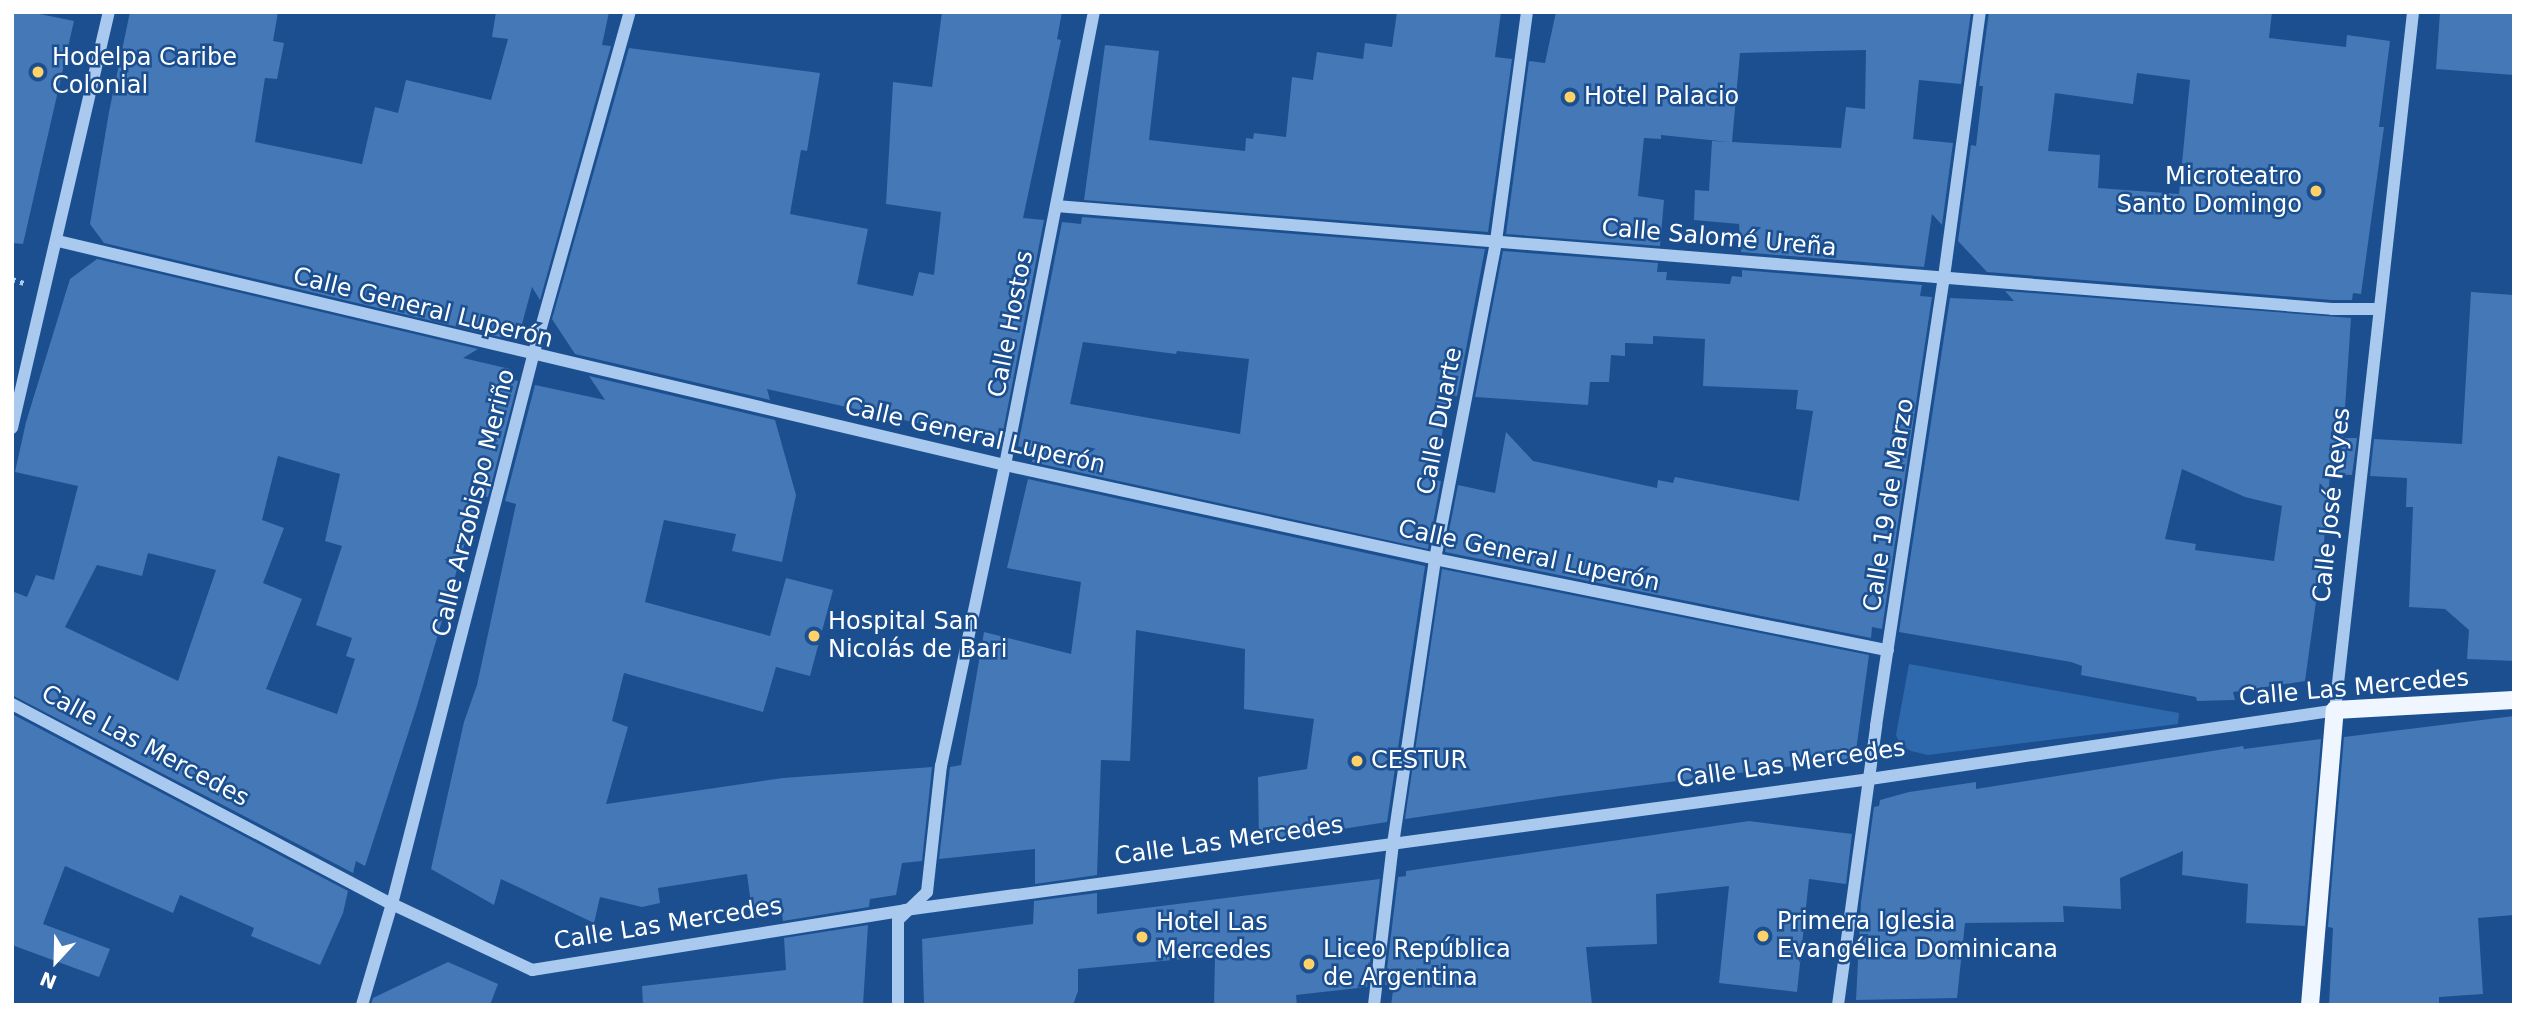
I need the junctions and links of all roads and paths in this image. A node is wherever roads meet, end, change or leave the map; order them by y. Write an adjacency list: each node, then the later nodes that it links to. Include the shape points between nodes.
1 (109, 12): 8 (street)
2 (630, 12): 12 (street, Calle Arzobispo Meriño)
3 (1094, 12): 7 (street, Calle Hostos)
4 (1527, 12): 9 (street, Calle Duarte)
5 (1980, 12): 10 (street, Calle 19 de Marzo)
6 (2413, 12): 11 (street, Calle José Reyes)
7 (1056, 206): 9 (street, Calle Salomé Ureña); 14 (street, Calle Hostos)
8 (58, 241): 12 (street, Calle General Luperón); 13 (street)
9 (1496, 241): 10 (street, Calle Salomé Ureña); 15 (street, Calle Duarte)
10 (1944, 277): 11 (street, Calle Salomé Ureña); 16 (street, Calle 19 de Marzo)
11 (2378, 309): 19 (street, Calle José Reyes)
12 (533, 356): 14 (street, Calle General Luperón); 22 (street, Calle Arzobispo Meriño)
13 (12, 428)
14 (1005, 465): 15 (street, Calle General Luperón); 23 (street, Calle Hostos, via 941,766 927,892)
15 (1435, 559): 16 (street, Calle General Luperón); 21 (street, Calle Duarte)
16 (1888, 650): 20 (street, Calle 19 de Marzo)
17 (2514, 700): 19 (main road, Calle Las Mercedes)
18 (12, 704): 22 (street, Calle Las Mercedes)
19 (2335, 710): 20 (street, Calle Las Mercedes); 28 (main road, Calle José Reyes)
20 (1870, 779): 21 (street, Calle Las Mercedes); 27 (street, Calle 19 de Marzo)
21 (1393, 844): 23 (street, Calle Las Mercedes); 26 (street, Calle Duarte)
22 (392, 904): 23 (street, Calle Las Mercedes, via 532,971); 24 (street, Calle Arzobispo Meriño)
23 (905, 910): 25 (street, via 898,920)
24 (362, 1005)
25 (898, 1005)
26 (1374, 1005)
27 (1839, 1005)
28 (2310, 1005)

